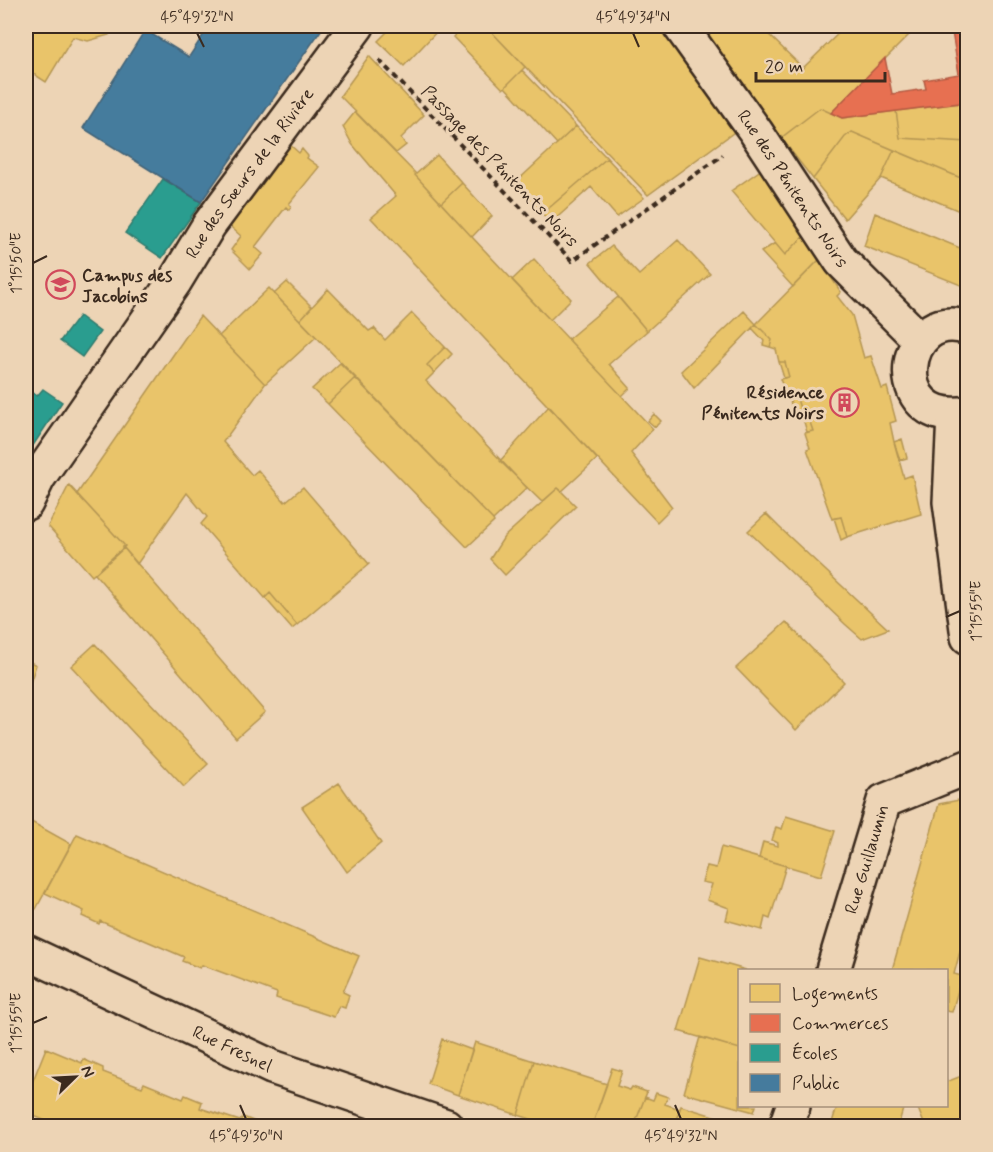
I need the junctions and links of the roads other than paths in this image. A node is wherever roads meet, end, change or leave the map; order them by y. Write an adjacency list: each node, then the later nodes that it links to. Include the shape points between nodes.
1 (680, 26): 4 (street, Rue des Pénitents Noirs, via 841,261)
2 (354, 28): 6 (street, Rue des Sœurs de la Rivière, via 209,225)
3 (968, 328): 4 (street, via 946,326)
4 (920, 340): 5 (street, via 909,367 916,395 940,413)
5 (961, 414): 7 (street, via 950,502)
6 (26, 503)
7 (968, 637)
8 (968, 767): 10 (street, Rue Guillaumin, via 884,801)
9 (26, 952): 12 (street, Rue Fresnel, via 272,1067)
10 (833, 969)
11 (792, 1107): 13 (street)
12 (446, 1126)
13 (786, 1126)

